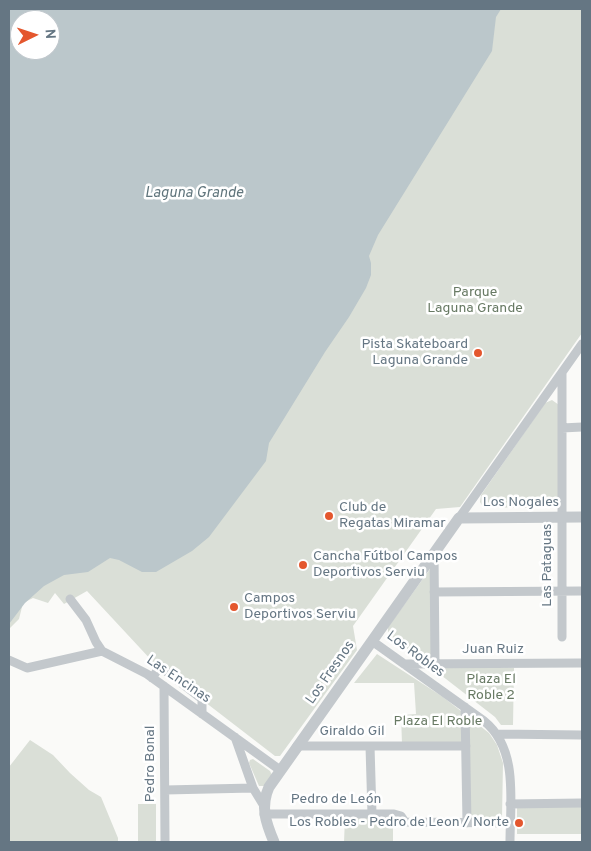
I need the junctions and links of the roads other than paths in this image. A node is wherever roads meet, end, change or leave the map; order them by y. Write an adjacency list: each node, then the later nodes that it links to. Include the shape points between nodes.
1 (582, 344): 2 (street, Los Fresnos)
2 (562, 373): 4 (street, Las Pataguas); 5 (street, Los Fresnos)
3 (582, 427): 4 (street)
4 (562, 428): 6 (street, Las Pataguas)
5 (459, 518): 6 (street, Los Nogales); 8 (street, Los Fresnos)
6 (562, 518): 7 (street, Los Nogales); 11 (street, Las Pataguas)
7 (582, 518)
8 (434, 554): 10 (street); 14 (street, Los Fresnos)
9 (582, 591): 11 (street)
10 (434, 592): 11 (street); 19 (street)
11 (562, 592): 13 (street, Las Pataguas)
12 (70, 599): 15 (street, via 86,620)
13 (562, 637)
14 (372, 641): 18 (street, Los Robles); 27 (street, Los Fresnos)
15 (102, 651): 16 (street, via 27,668); 20 (street, Las Encinas)
16 (9, 660)
17 (582, 663): 19 (street, Juan Ruiz)
18 (404, 664): 19 (street, Juan Ruiz); 22 (street, Los Robles)
19 (435, 664)
20 (152, 678): 21 (street, Las Encinas); 23 (street, via 159,668 163,669 202,699)
21 (164, 686): 23 (street, Las Encinas); 32 (street, Pedro Bonal)
22 (465, 707): 24 (street, Los Robles); 29 (street)
23 (202, 714): 26 (street, Las Encinas)
24 (497, 734): 25 (street); 34 (street, Los Robles, via 508,758)
25 (582, 734)
26 (235, 737): 30 (street, Las Encinas); 31 (street)
27 (297, 746): 28 (street, Giraldo Gil); 30 (street, Los Fresnos)
28 (370, 746): 29 (street, Giraldo Gil); 36 (street)
29 (466, 746): 37 (street)
30 (280, 770): 35 (street, Los Fresnos, via 269,787)
31 (253, 788): 32 (street); 35 (street)
32 (165, 790): 39 (street, Pedro Bonal)
33 (582, 803): 34 (street)
34 (510, 804): 38 (street, Los Robles)
35 (264, 810): 36 (street, Pedro de León); 40 (street)
36 (372, 814): 37 (street, Pedro de León, via 396,814 405,822)
37 (467, 823): 38 (street, Pedro de León)
38 (510, 823): 41 (street, Los Robles)
39 (165, 842)
40 (274, 842)
41 (510, 842)

